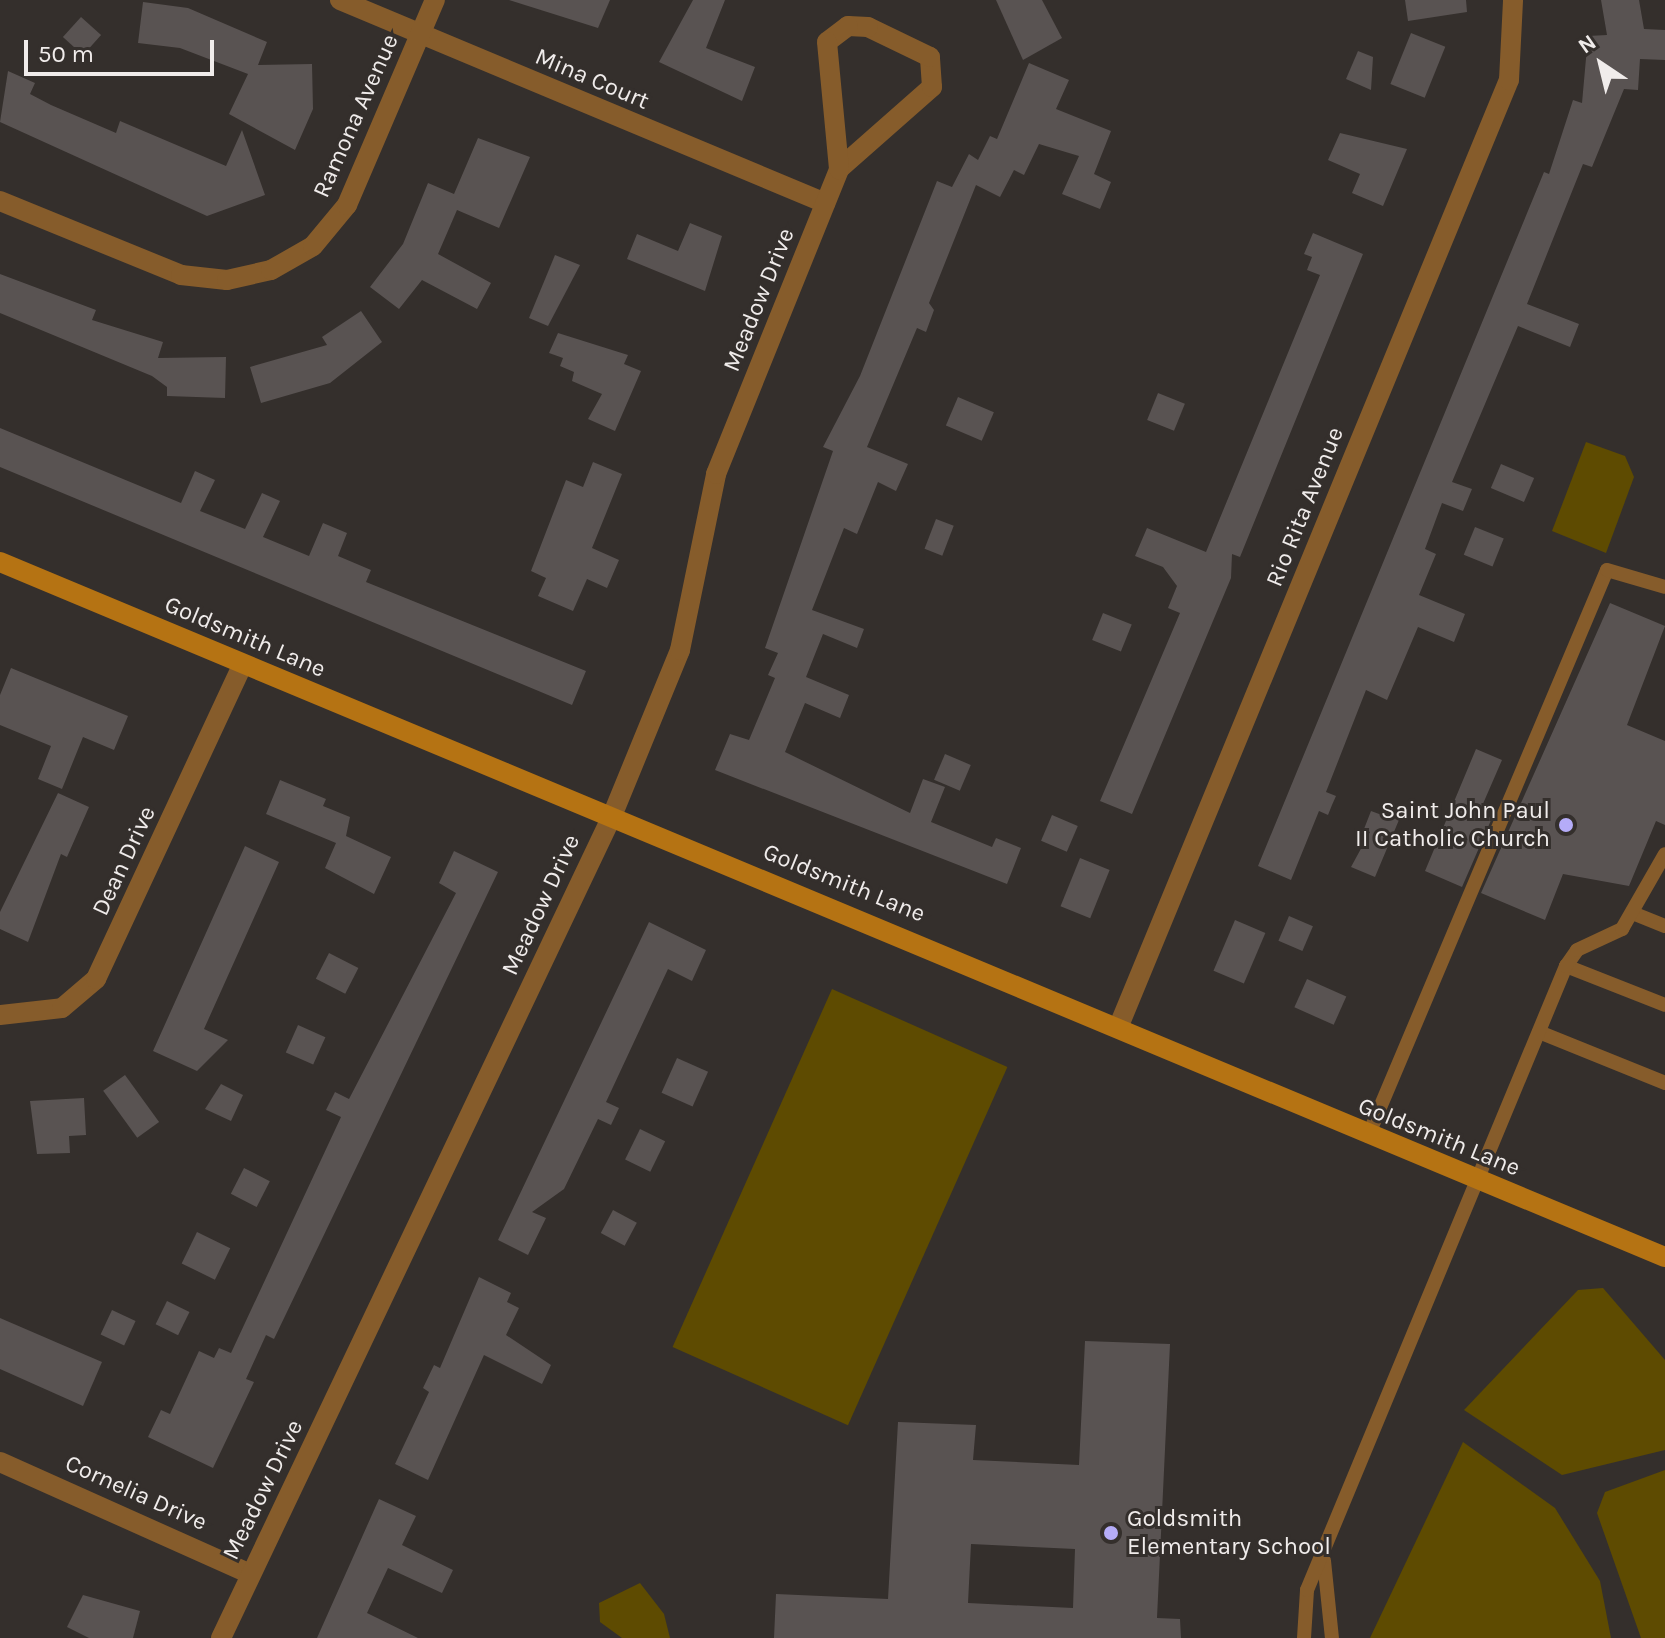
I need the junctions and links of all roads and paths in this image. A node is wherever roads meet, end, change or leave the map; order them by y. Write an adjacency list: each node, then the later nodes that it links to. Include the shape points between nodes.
1 (340, 0): 4 (street, Mina Court)
2 (435, 0): 4 (street, Ramona Avenue)
3 (1513, 0): 18 (street, Rio Rita Avenue, via 1509,80)
4 (421, 35): 6 (street, Ramona Avenue, via 347,205 313,246 271,270 227,280 181,275); 7 (street, Mina Court)
5 (839, 169): 5 (street, Meadow Drive, via 920,101 936,70 915,47 868,27 835,31 827,42); 7 (street, Meadow Drive)
6 (0, 201)
7 (825, 203): 11 (street, Meadow Drive, via 716,474 680,650)
8 (0, 562): 10 (street, Goldsmith Lane)
9 (1665, 587): 21 (lane, via 1607,570)
10 (242, 666): 11 (street, Goldsmith Lane); 17 (street, Dean Drive, via 96,979 62,1008)
11 (612, 816): 18 (street, Goldsmith Lane); 26 (street, Meadow Drive)
12 (1665, 854): 13 (lane)
13 (1635, 914): 14 (lane); 15 (lane, via 1622,929 1577,950)
14 (1665, 926)
15 (1566, 966): 16 (lane); 19 (lane)
16 (1665, 1005)
17 (0, 1015)
18 (1118, 1028): 21 (street, Goldsmith Lane)
19 (1539, 1032): 20 (lane); 22 (lane)
20 (1665, 1083)
21 (1368, 1136): 22 (street, Goldsmith Lane)
22 (1477, 1180): 23 (street, Goldsmith Lane); 25 (lane)
23 (1665, 1257)
24 (0, 1462): 26 (street, Cornelia Drive)
25 (1324, 1561): 28 (lane, via 1307,1590); 29 (lane)
26 (250, 1574): 27 (street, Meadow Drive)
27 (221, 1638)
28 (1304, 1638)
29 (1332, 1638)

